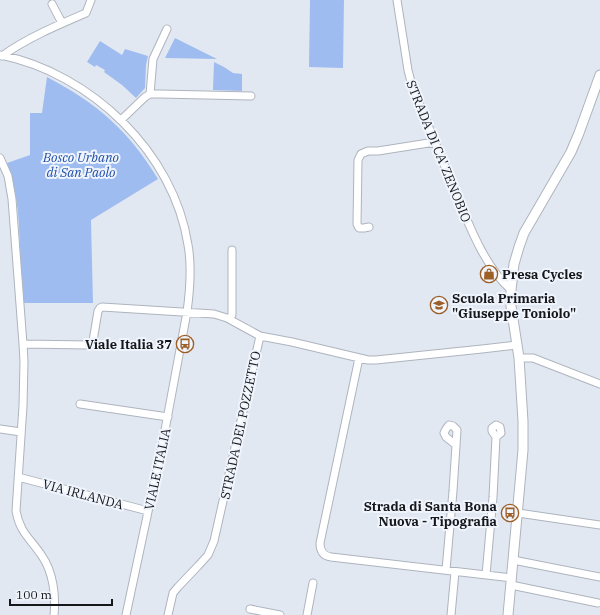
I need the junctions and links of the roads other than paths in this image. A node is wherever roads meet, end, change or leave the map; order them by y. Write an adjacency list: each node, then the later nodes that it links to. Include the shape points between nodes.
1 (91, 0): 4 (street, via 86,13)
2 (397, 0): 11 (street, STRADA DI CA' ZENOBIO, via 412,86)
3 (52, 4): 4 (street)
4 (62, 23): 6 (street)
5 (167, 29): 8 (street, via 153,59)
6 (1, 56): 10 (street, VIALE ITALIA, via 33,65 63,79)
7 (600, 75): 15 (street, via 571,152 524,233 514,264)
8 (150, 94): 9 (street); 10 (street)
9 (251, 96)
10 (121, 120): 16 (street, VIALE ITALIA, via 137,137 167,180 178,206 190,256)
11 (435, 142): 13 (street, via 361,154 358,160 357,224 360,228); 15 (street, STRADA DI CA' ZENOBIO, via 473,234 493,270)
12 (0, 158): 19 (street, via 8,176 12,199)
13 (369, 227)
14 (232, 250): 17 (street, via 232,315)
15 (511, 290): 20 (street)
16 (187, 312): 17 (street, via 214,314); 19 (street, via 102,307 98,311 93,343 89,345); 25 (street, VIALE ITALIA)
17 (229, 319): 18 (street)
18 (260, 336): 21 (street, STRADA DEL POZZETTO); 45 (street, STRADA DEL POZZETTO, via 214,541 208,555 173,593)
19 (24, 344): 27 (street)
20 (517, 345): 21 (street, STRADA DEL POZZETTO, via 390,359); 22 (street)
21 (359, 358): 35 (street, via 320,543 321,552 331,557)
22 (519, 358): 23 (street, via 533,358); 32 (street, via 524,421)
23 (600, 384)
24 (80, 404): 25 (street)
25 (168, 417): 31 (street, VIALE ITALIA)
26 (0, 429): 27 (street)
27 (21, 432): 30 (street)
28 (496, 437): 37 (street)
29 (456, 445): 35 (street)
30 (18, 477): 31 (street, VIA IRLANDA); 43 (street, via 18,518 22,531 47,565 54,590)
31 (148, 511): 44 (street, VIALE ITALIA)
32 (518, 513): 33 (street); 34 (street)
33 (600, 525)
34 (513, 560): 38 (street); 39 (street)
35 (446, 570): 36 (street)
36 (455, 572): 37 (street); 48 (street)
37 (486, 575): 39 (street)
38 (600, 577)
39 (511, 581): 41 (street); 49 (street)
40 (313, 583): 47 (street)
41 (598, 603)
42 (250, 609): 46 (street)
43 (54, 615)
44 (126, 615)
45 (168, 615)
46 (280, 615)
47 (307, 615)
48 (451, 615)
49 (508, 615)

